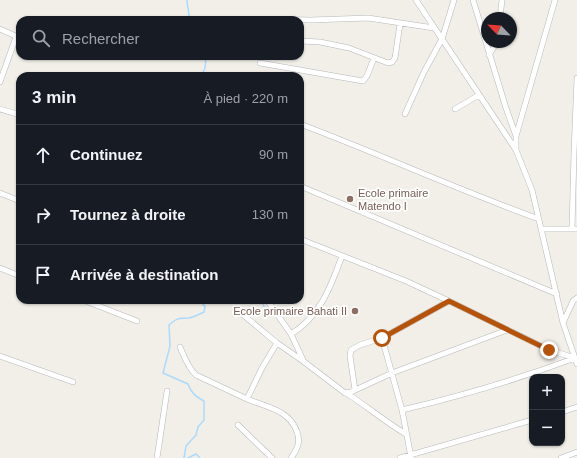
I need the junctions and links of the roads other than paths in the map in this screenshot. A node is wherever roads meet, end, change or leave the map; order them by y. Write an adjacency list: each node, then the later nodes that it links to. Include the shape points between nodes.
1 (416, 0): 9 (street)
2 (454, 0): 12 (street)
3 (473, 0): 16 (street)
4 (502, 0): 6 (street)
5 (556, 0): 27 (street)
6 (501, 12)
7 (304, 20): 8 (street, via 368,18)
8 (400, 24): 9 (street); 17 (street, via 395,58 392,62)
9 (434, 28): 12 (street)
10 (0, 29): 11 (street)
11 (16, 36)
12 (442, 39): 21 (street); 25 (street)
13 (304, 41): 17 (street, via 348,48)
14 (16, 42): 20 (street)
15 (493, 48): 16 (street)
16 (489, 55): 27 (street)
17 (374, 58): 18 (street, via 363,81)
18 (260, 63)
19 (577, 78): 34 (street, via 574,153)
20 (0, 82)
21 (479, 95): 23 (street); 28 (street)
22 (0, 109): 24 (street)
23 (454, 109)
24 (16, 114)
25 (405, 114)
26 (304, 125): 32 (street)
27 (516, 136): 28 (street)
28 (516, 150): 32 (street, via 532,190)
29 (304, 188): 39 (street)
30 (0, 193): 31 (street)
31 (16, 199)
32 (539, 219): 33 (street)
33 (542, 229): 34 (street); 39 (street)
34 (575, 229)
35 (304, 241): 36 (street)
36 (342, 256): 41 (street); 48 (street, via 316,312 302,327)
37 (0, 268): 38 (street)
38 (16, 274)
39 (557, 294): 46 (street)
40 (577, 298): 46 (street, via 573,301)
41 (449, 301): 47 (street); 49 (street)
42 (93, 304): 45 (street)
43 (270, 304): 48 (street)
44 (236, 310): 50 (street)
45 (137, 321)
46 (563, 323): 53 (street)
47 (507, 330): 53 (street, via 549,350); 56 (street)
48 (291, 334): 54 (street)
49 (382, 338): 56 (street); 58 (street, via 351,350)
50 (276, 343): 54 (street); 61 (street)
51 (180, 347): 61 (street, via 188,366 196,375)
52 (0, 356): 57 (street)
53 (576, 358): 55 (street); 63 (street, via 460,396)
54 (303, 361): 60 (street)
55 (577, 364)
56 (392, 373): 58 (street); 63 (street)
57 (73, 382)
58 (355, 390): 60 (street)
59 (167, 391): 70 (street)
60 (345, 393): 67 (street)
61 (247, 399): 72 (street, via 291,419 298,434 299,444)
62 (577, 407): 64 (street)
63 (402, 410): 67 (street)
64 (565, 411)
65 (529, 421): 69 (street)
66 (238, 426): 71 (street)
67 (406, 434): 69 (street)
68 (577, 452): 74 (street)
69 (411, 457): 73 (street)
70 (157, 458)
71 (272, 458)
72 (291, 458)
73 (400, 458)
74 (561, 458)

